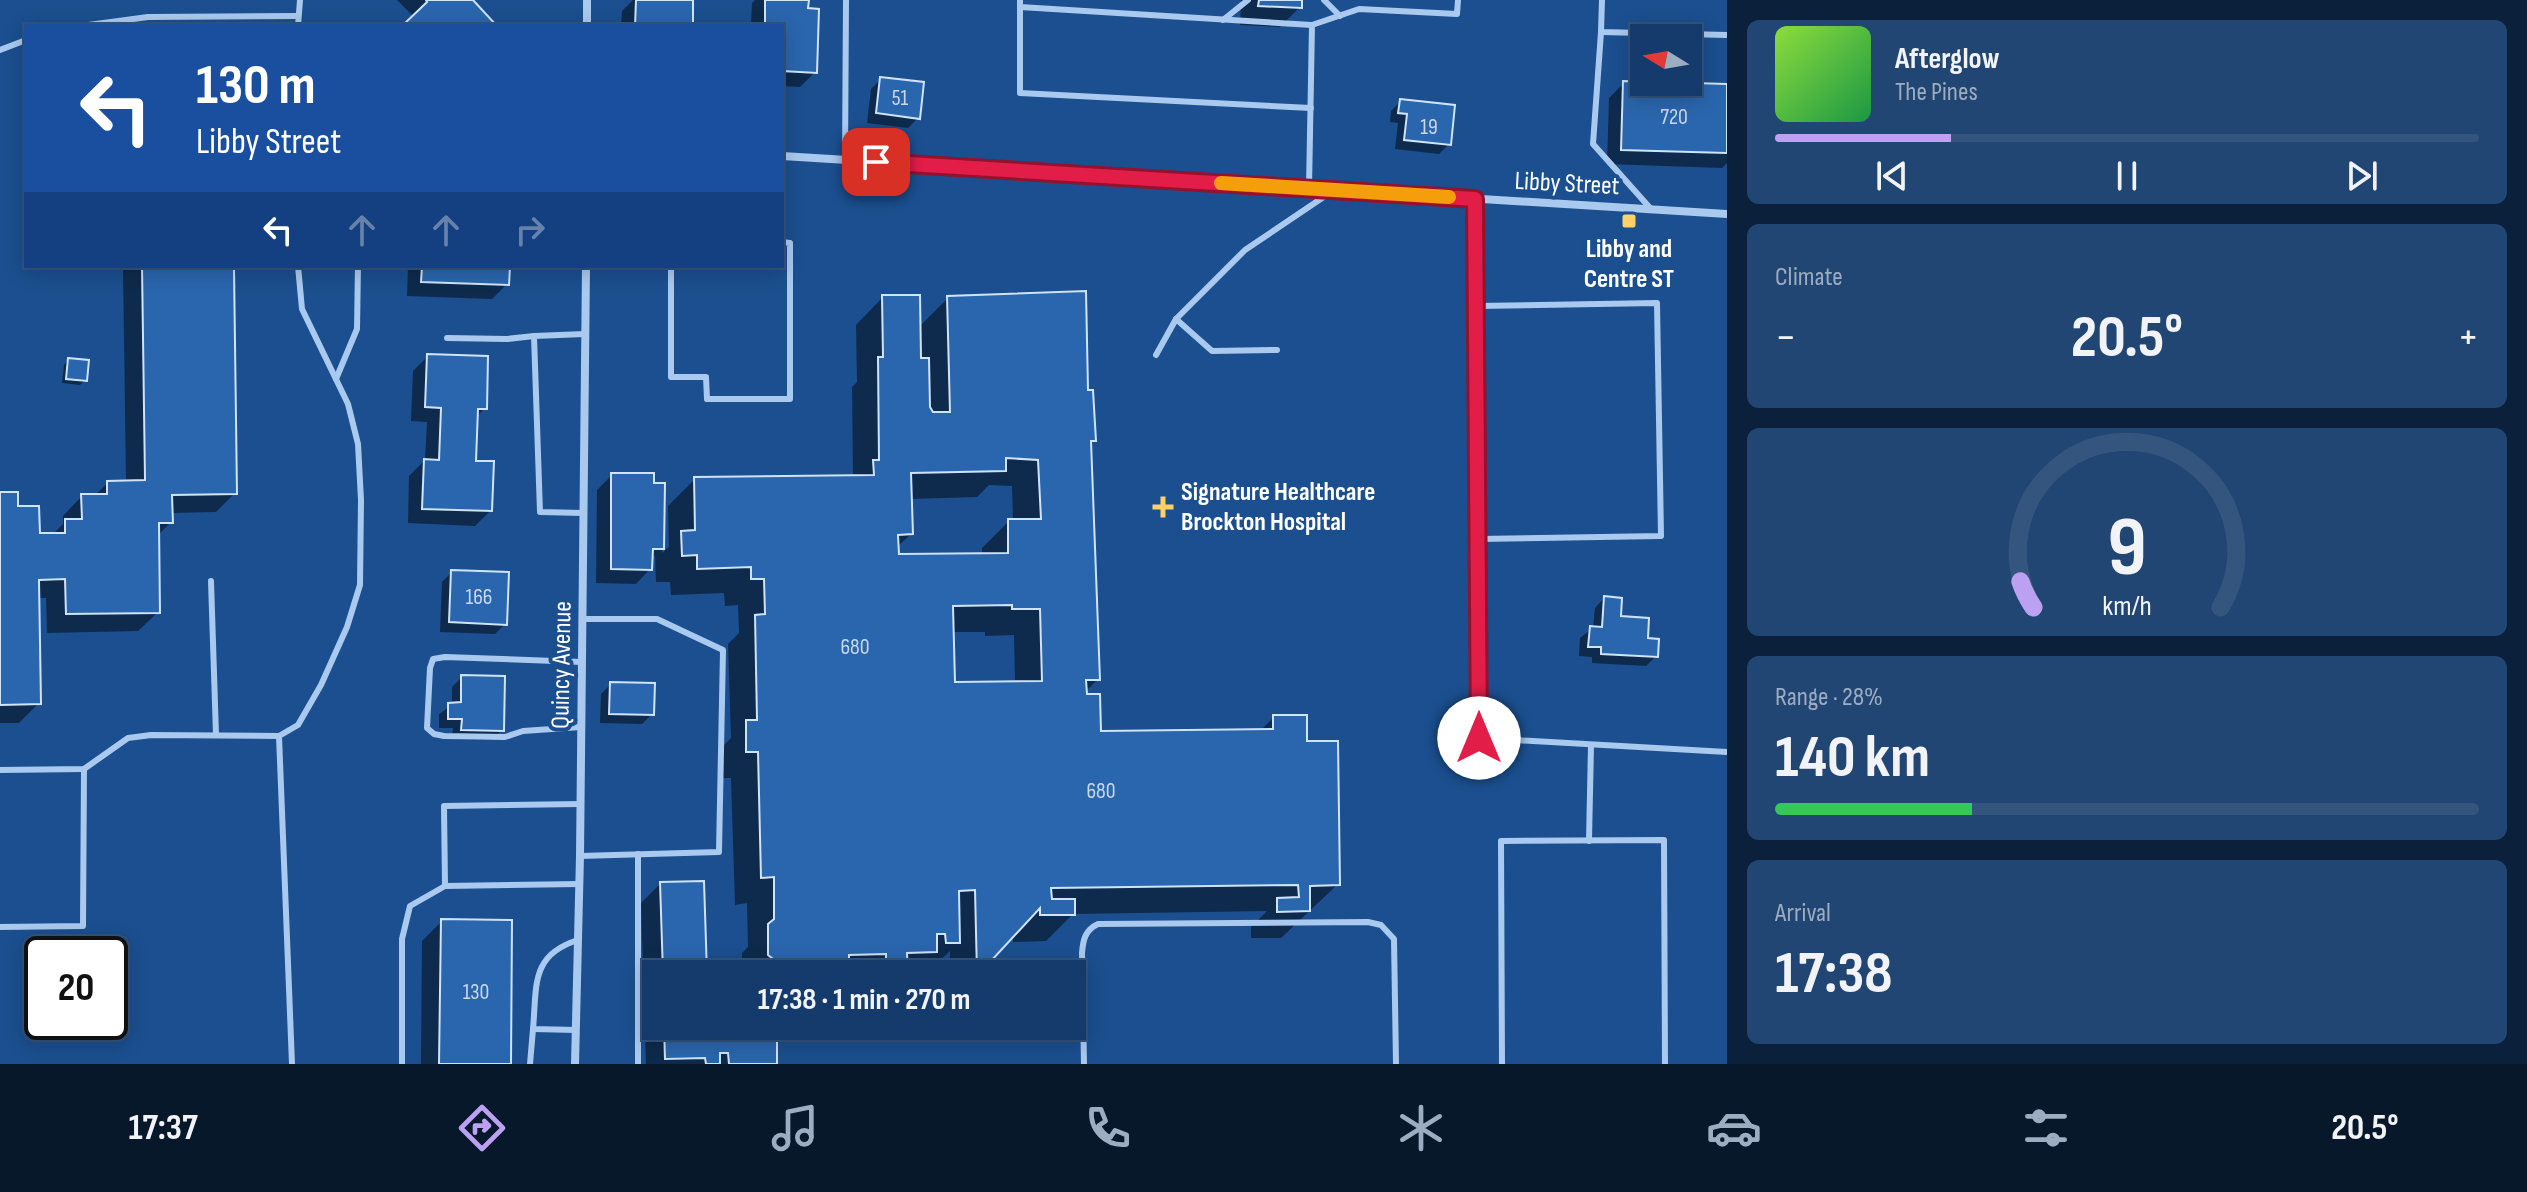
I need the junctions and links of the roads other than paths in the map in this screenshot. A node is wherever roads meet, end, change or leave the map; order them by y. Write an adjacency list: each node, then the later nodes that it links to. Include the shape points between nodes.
1 (300, 0): 11 (lane)
2 (587, 0): 18 (street)
3 (846, 0): 26 (lane)
4 (1248, 0): 14 (lane)
5 (1324, 0): 12 (lane)
6 (1383, 0): 10 (lane)
7 (1458, 0): 10 (lane, via 1457,14)
8 (1602, 0): 20 (lane)
9 (1020, 3): 14 (lane); 24 (lane, via 1020,93)
10 (1382, 10): 12 (lane, via 1359,9)
11 (298, 16): 13 (lane); 17 (lane)
12 (1340, 16): 19 (lane)
13 (189, 17): 15 (lane); 16 (lane)
14 (1222, 20): 19 (lane)
15 (126, 23)
16 (189, 24)
17 (298, 24)
18 (587, 24)
19 (1312, 25): 24 (lane)
20 (1601, 32): 21 (lane); 30 (lane, via 1593,144)
21 (1727, 35)
22 (24, 41): 23 (lane)
23 (0, 50)
24 (1311, 108): 27 (lane)
25 (784, 156): 26 (street, Libby Street)
26 (845, 160): 27 (street, Libby Street)
27 (1309, 188): 28 (street, Libby Street)
28 (1334, 190): 29 (street, Libby Street); 38 (lane, via 1245,250)
29 (1475, 199): 30 (street, Libby Street); 37 (lane)
30 (1651, 209): 31 (street, Libby Street)
31 (1727, 214)
32 (784, 242): 36 (lane, via 790,243 790,399 707,399 706,377 671,377)
33 (298, 268): 44 (lane, via 302,309)
34 (358, 268): 44 (lane, via 357,329)
35 (586, 268): 39 (street, Quincy Avenue)
36 (671, 268)
37 (1476, 306): 46 (lane); 46 (lane, via 1657,303 1661,536)
38 (1176, 319): 42 (lane, via 1212,351); 43 (lane)
39 (585, 334): 40 (lane); 45 (street, Quincy Avenue)
40 (534, 336): 41 (lane); 45 (lane, via 540,512)
41 (447, 338)
42 (1277, 350)
43 (1156, 355)
44 (336, 379): 52 (lane, via 358,444 360,585 321,685 298,725)
45 (583, 513): 48 (street, Quincy Avenue)
46 (1478, 539): 53 (lane, via 1479,738)
47 (211, 581): 51 (lane)
48 (582, 619): 49 (street, Quincy Avenue); 59 (lane, via 657,619 723,650 719,852)
49 (582, 662): 50 (street, Quincy Avenue); 50 (lane, via 433,659 427,728 444,736 505,737)
50 (581, 727): 57 (street, Quincy Avenue)
51 (216, 735): 52 (lane); 55 (lane, via 128,738)
52 (279, 736): 67 (lane)
53 (1591, 745): 54 (lane); 58 (lane)
54 (1727, 752)
55 (84, 769): 56 (lane); 63 (lane, via 83,926)
56 (0, 770)
57 (581, 804): 60 (street, Quincy Avenue); 62 (lane, via 444,806)
58 (1589, 841): 74 (lane, via 1501,841); 75 (lane, via 1664,840)
59 (638, 854): 60 (lane); 71 (lane)
60 (580, 856): 61 (street, Quincy Avenue)
61 (580, 884): 62 (lane); 64 (street, Quincy Avenue)
62 (445, 886): 68 (lane, via 410,906 402,939)
63 (0, 927)
64 (578, 940): 65 (lane, via 557,946 548,955 538,976); 66 (street, Quincy Avenue)
65 (533, 1029): 66 (lane); 69 (lane)
66 (576, 1030): 70 (street, Quincy Avenue)
67 (292, 1064)
68 (402, 1064)
69 (530, 1064)
70 (575, 1064)
71 (638, 1064)
72 (1084, 1064): 73 (lane, via 1083,940 1098,924 1368,922 1381,925 1394,939)
73 (1396, 1064)
74 (1502, 1064)
75 (1665, 1064)

